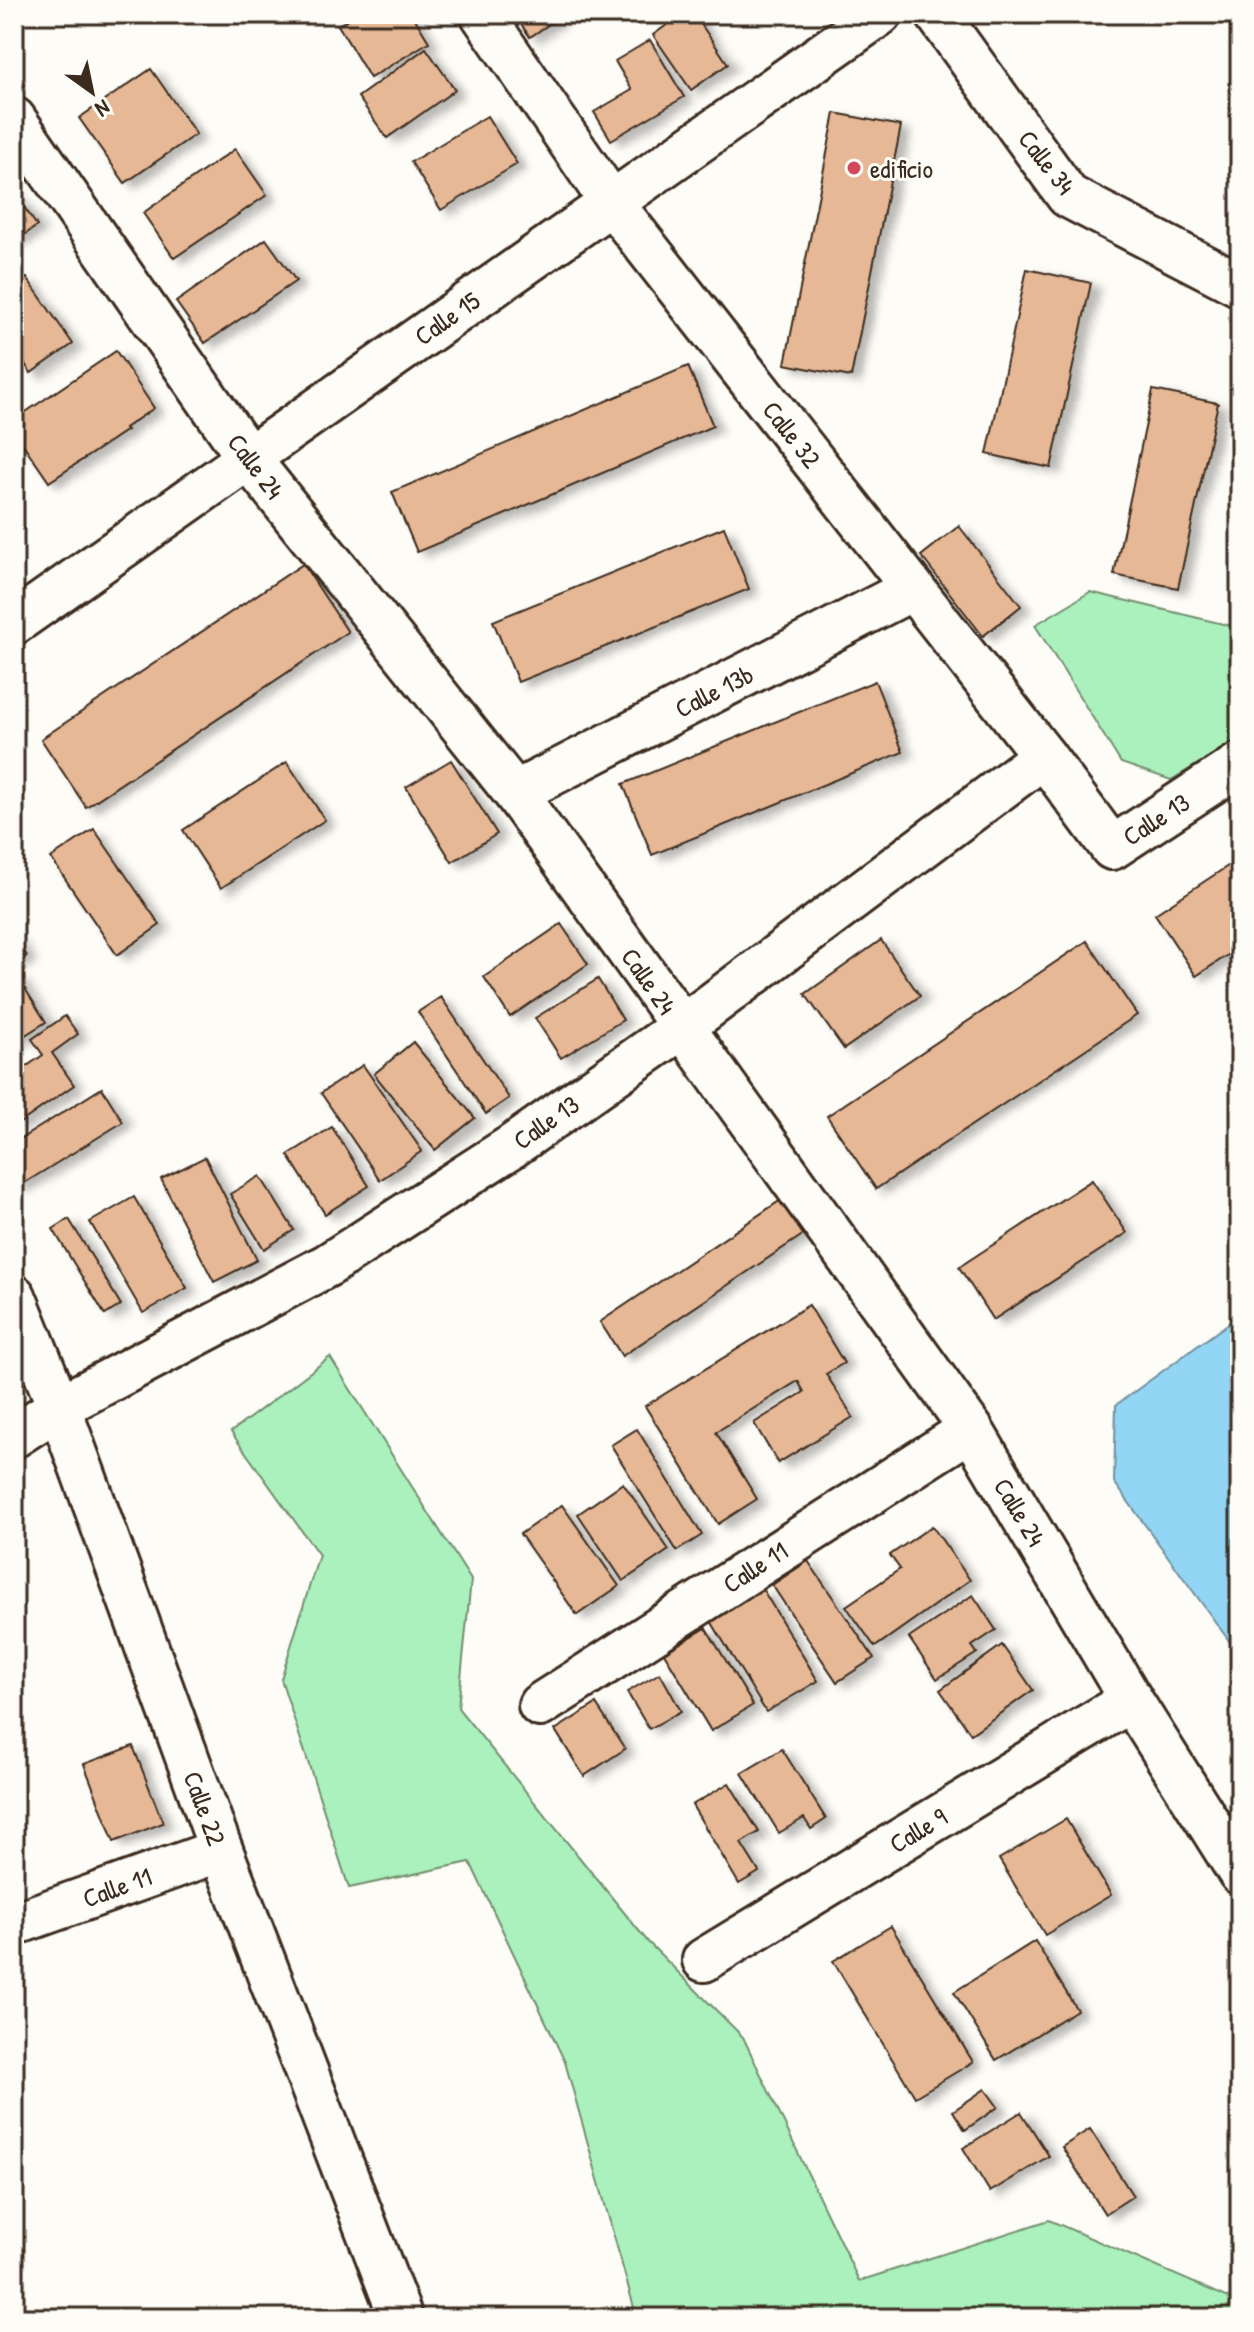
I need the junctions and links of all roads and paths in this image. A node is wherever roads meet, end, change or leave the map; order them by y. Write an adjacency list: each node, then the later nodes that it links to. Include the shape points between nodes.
1 (482, 14): 5 (street, Calle 32)
2 (880, 14): 5 (street, Calle 15)
3 (937, 14): 6 (street, Calle 34, via 1068,196)
4 (14, 119): 7 (street, Calle 24)
5 (611, 202): 7 (street, Calle 15); 8 (street, Calle 32)
6 (1240, 285)
7 (249, 459): 9 (street, Calle 15); 12 (street, Calle 24)
8 (912, 589): 10 (street, Calle 32); 12 (street, Calle 13b)
9 (14, 623)
10 (1044, 756): 13 (street, Calle 32); 14 (street, Calle 13)
11 (1240, 764): 13 (street, Calle 13)
12 (515, 793): 14 (street, Calle 24)
13 (1112, 848)
14 (682, 1027): 16 (street, Calle 13, via 511,1147 328,1265); 17 (street, Calle 24)
15 (14, 1296): 16 (street, Calle 22)
16 (59, 1407): 18 (street, Calle 13); 21 (street, Calle 22)
17 (971, 1429): 19 (street, Calle 24); 20 (street, Calle 11)
18 (14, 1436)
19 (1131, 1700): 22 (street, Calle 24); 24 (street, Calle 9)
20 (540, 1705)
21 (221, 1850): 23 (street, Calle 11); 25 (street, Calle 22)
22 (1240, 1873)
23 (14, 1924)
24 (704, 1960)
25 (401, 2318)

